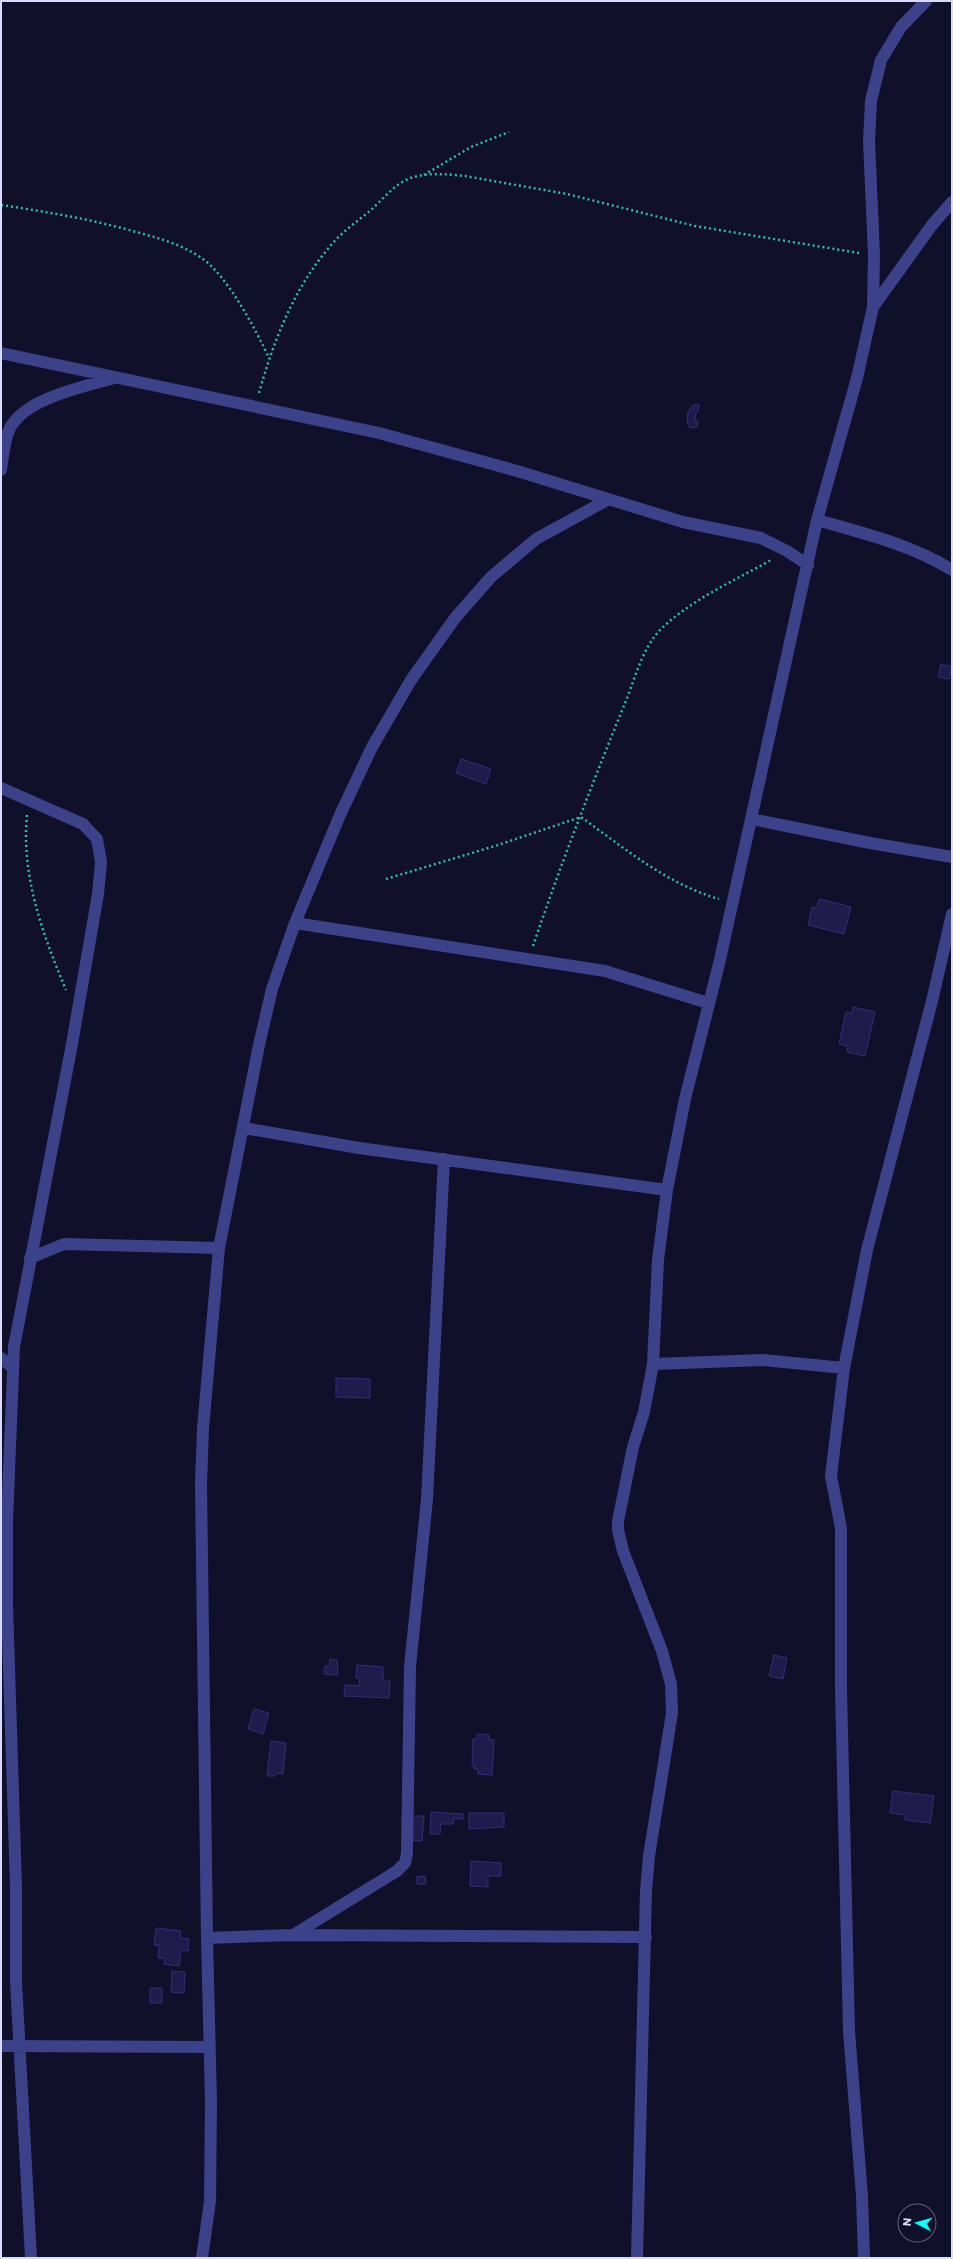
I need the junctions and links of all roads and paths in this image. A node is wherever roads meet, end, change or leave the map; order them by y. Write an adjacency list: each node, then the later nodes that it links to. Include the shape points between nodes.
1 (926, 1): 6 (street, via 901,27 881,60 871,101 869,141)
2 (509, 132): 3 (path, via 471,147)
3 (423, 175): 6 (path, via 449,174 472,177 568,194 695,226); 9 (path, via 403,182 332,243 282,323)
4 (952, 202): 7 (street, via 932,225)
5 (1, 205): 9 (path, via 89,219 165,240 195,255 208,264 223,282 259,336)
6 (874, 255): 7 (street)
7 (873, 307): 14 (street, via 857,378)
8 (1, 353): 10 (street)
9 (269, 358): 11 (path)
10 (114, 378): 11 (street); 12 (street, via 56,396 24,412 10,428)
11 (255, 408): 13 (street, via 379,433)
12 (1, 470)
13 (609, 499): 15 (street, via 683,522 761,538); 26 (street, via 536,539 491,577 454,618 411,680 372,747 340,815)
14 (817, 520): 16 (street); 17 (street, via 880,538 934,559)
15 (787, 551): 16 (street); 20 (path, via 699,601 661,630 652,641)
16 (808, 565): 21 (street)
17 (952, 570)
18 (1, 788): 19 (street)
19 (28, 799): 29 (path, via 25,844 36,905 46,942); 29 (street, via 83,824 92,833 98,845 101,862 98,894)
20 (582, 817): 23 (path); 24 (path, via 663,874 700,894); 27 (path, via 553,887)
21 (752, 819): 22 (street); 24 (street)
22 (952, 857)
23 (386, 879)
24 (733, 904): 28 (street)
25 (952, 914): 38 (street, via 867,1250)
26 (295, 923): 27 (street); 30 (street, via 272,989)
27 (529, 959): 28 (street, via 605,970)
28 (708, 1004): 32 (street)
29 (76, 1015): 34 (street)
30 (244, 1128): 31 (street, via 359,1148); 33 (street, via 230,1185)
31 (444, 1159): 32 (street); 39 (street, via 427,1499 410,1667 406,1858 405,1863 397,1871)
32 (667, 1190): 36 (street, via 658,1260)
33 (219, 1248): 34 (street, via 64,1244); 41 (street, via 203,1428 201,1484)
34 (30, 1258): 37 (street, via 16,1330)
35 (1, 1358): 37 (street)
36 (653, 1364): 38 (street, via 763,1360); 40 (street, via 618,1521 623,1551 662,1651 671,1684 672,1713 649,1856)
37 (13, 1368): 43 (street, via 7,1521 7,1604)
38 (844, 1368): 48 (street, via 831,1476 841,1528 841,1689 849,2031 862,2196)
39 (293, 1935): 40 (street); 41 (street)
40 (646, 1937): 47 (street)
41 (207, 1938): 44 (street)
42 (1, 2046): 43 (street)
43 (19, 2046): 44 (street); 45 (street)
44 (209, 2047): 46 (street, via 210,2201)
45 (31, 2258)
46 (202, 2258)
47 (637, 2258)
48 (864, 2258)

